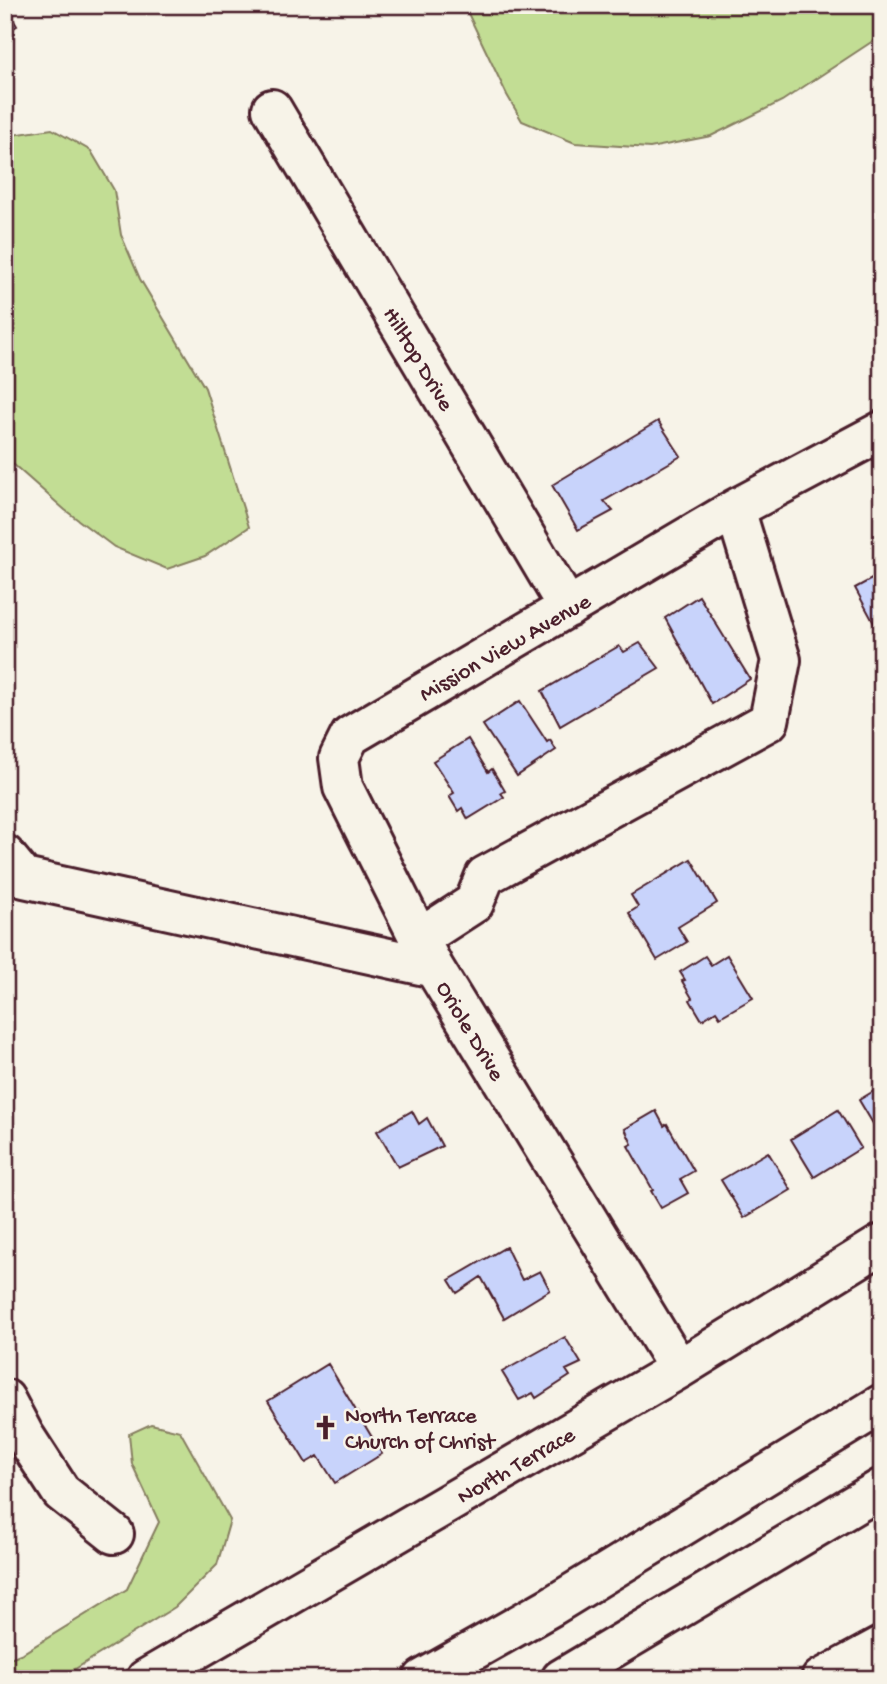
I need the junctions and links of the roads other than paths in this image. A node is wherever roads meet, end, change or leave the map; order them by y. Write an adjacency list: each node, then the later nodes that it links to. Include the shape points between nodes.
1 (272, 108): 4 (main road, Hilltop Drive)
2 (882, 432): 3 (main road, Mission View Avenue)
3 (735, 509): 4 (main road, Mission View Avenue); 6 (main road, via 781,660 769,721 485,876 474,903)
4 (568, 608): 6 (main road, Mission View Avenue, via 350,736 339,758 343,787)
5 (11, 874): 6 (main road, Oriole Drive)
6 (427, 953): 8 (main road, Oriole Drive)
7 (882, 1244): 8 (main road, North Terrace)
8 (679, 1369): 14 (main road, North Terrace)
9 (5, 1399): 12 (main road, via 61,1492)
10 (882, 1404): 15 (main road, via 552,1606)
11 (882, 1488): 16 (main road)
12 (114, 1534)
13 (882, 1646): 17 (main road)
14 (146, 1679)
15 (423, 1679)
16 (561, 1679)
17 (821, 1679)

